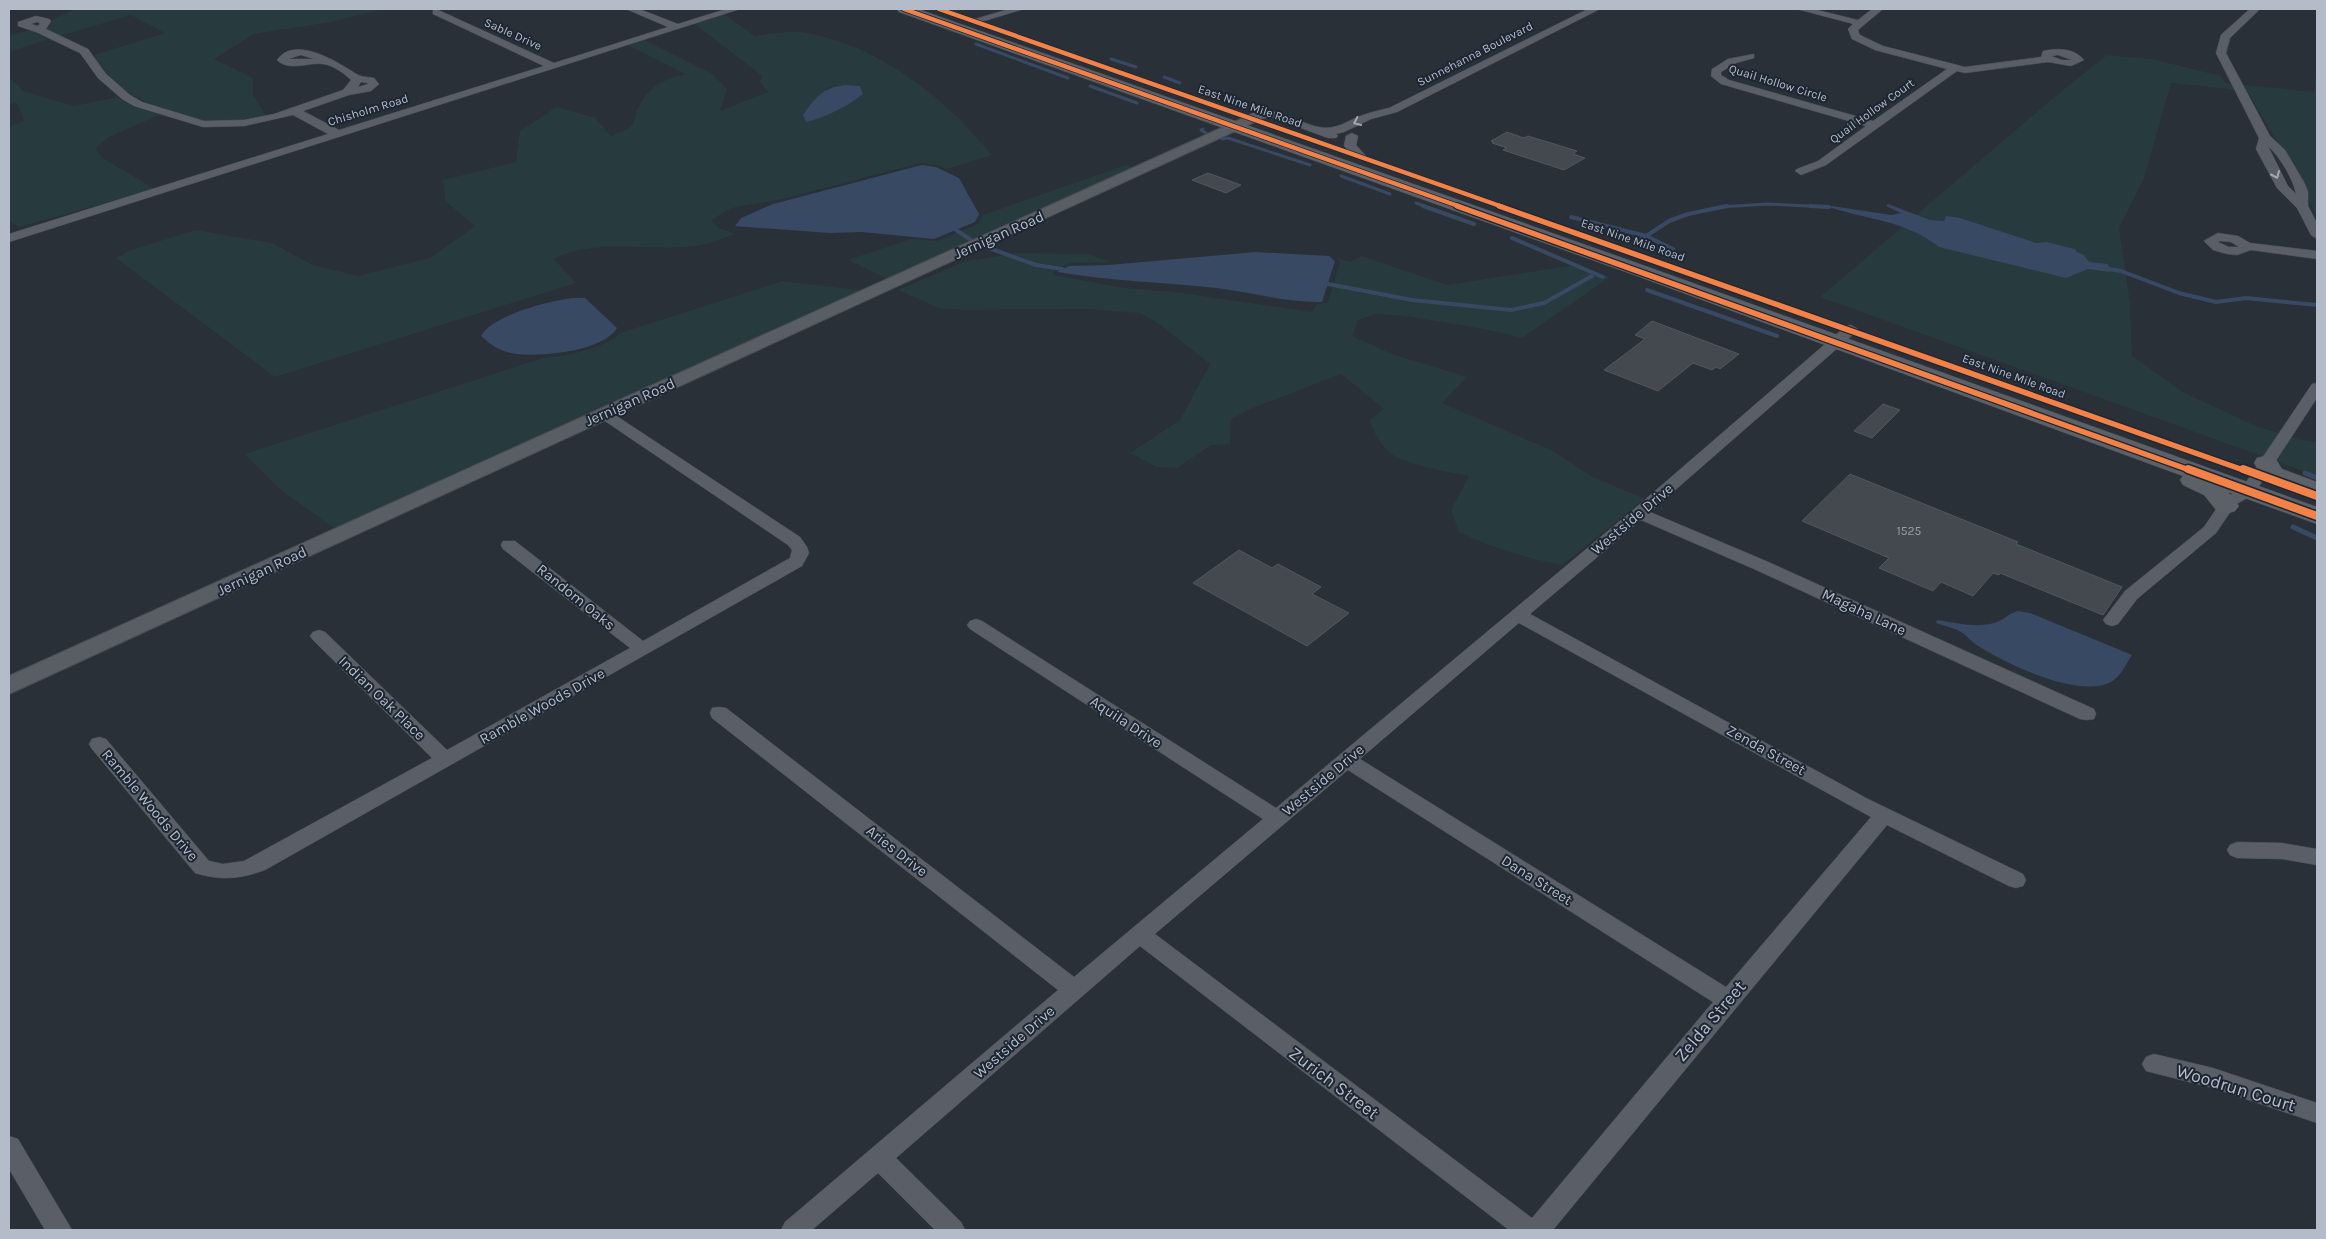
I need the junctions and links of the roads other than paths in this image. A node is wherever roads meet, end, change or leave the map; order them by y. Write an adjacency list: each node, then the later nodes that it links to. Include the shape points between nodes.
1 (631, 9): 15 (street)
2 (735, 9): 15 (street, Chisholm Road)
3 (904, 9): 22 (main road)
4 (914, 9): 13 (main road, via 952,20)
5 (939, 9): 13 (main road, East Nine Mile Road)
6 (1002, 9): 13 (street)
7 (1019, 9): 13 (street)
8 (1595, 9): 25 (street, Sunnehanna Boulevard)
9 (1802, 9): 14 (street)
10 (1878, 9): 14 (street)
11 (2255, 9): 35 (street, via 2225,37 2221,53 2265,138 2262,150 2283,188)
12 (436, 12): 20 (street, Sable Drive)
13 (974, 21): 22 (main road, via 976,28 983,33); 27 (main road, East Nine Mile Road)
14 (1859, 23): 21 (street, via 1853,29 1854,33 1868,44)
15 (678, 27): 20 (street, Chisholm Road)
16 (40, 30): 26 (street, via 84,51 102,76 126,97 182,119 203,124 231,124 259,121)
17 (1750, 56): 28 (street, Quail Hollow Circle, via 1732,61 1716,71 1716,76 1725,82)
18 (2048, 59): 21 (street, via 1974,69)
19 (326, 61): 23 (street)
20 (553, 66): 30 (street, Chisholm Road)
21 (1955, 68): 28 (street, Quail Hollow Court)
22 (1096, 77): 27 (main road, via 1114,83 1125,94 1205,122)
23 (357, 79): 24 (street); 24 (street, via 370,80 374,84 367,89)
24 (347, 92): 26 (street)
25 (1393, 110): 29 (street, Sunnehanna Boulevard, one-way to 29, via 1367,117 1340,130); 31 (street, Sunnehanna Boulevard, via 1384,121)
26 (295, 111): 30 (street)
27 (1236, 125): 29 (street, Sunnehanna Boulevard, via 1272,114); 32 (main road, East Nine Mile Road); 34 (main road, via 1269,129 1424,184); 40 (main road, East Nine Mile Road); 43 (street, Jernigan Road)
28 (1875, 125): 33 (street, Quail Hollow Court, via 1822,163)
29 (1321, 131): 31 (street, Sunnehanna Boulevard, via 1337,137)
30 (338, 134): 37 (street, Chisholm Road)
31 (1352, 136): 32 (street, via 1350,146)
32 (1360, 156): 34 (main road, East Nine Mile Road)
33 (1801, 171)
34 (1453, 189): 40 (main road, East Nine Mile Road)
35 (2313, 220): 36 (street)
36 (2317, 235)
37 (9, 238)
38 (2246, 246): 39 (street)
39 (2317, 255)
40 (1844, 335): 41 (main road, East Nine Mile Road); 45 (main road, East Nine Mile Road); 50 (street, Westside Drive)
41 (1875, 355): 44 (main road, East Nine Mile Road); 45 (main road, via 1928,369 2223,475 2239,478)
42 (2317, 387): 45 (street)
43 (604, 414): 57 (street, Ramble Woods Drive, via 794,542 801,553 793,565); 58 (street, Jernigan Road)
44 (2066, 424): 45 (main road, East Nine Mile Road); 49 (main road, via 2113,450 2202,484 2213,490)
45 (2258, 476): 46 (main road, via 2273,474); 47 (main road, East Nine Mile Road); 48 (main road, via 2265,487); 49 (street); 51 (main road, East Nine Mile Road)
46 (2317, 490)
47 (2317, 496)
48 (2317, 503)
49 (2226, 506): 54 (street, via 2210,530 2131,594)
50 (1640, 513): 53 (street, Westside Drive); 60 (street, Magaha Lane)
51 (2317, 516)
52 (509, 545): 57 (street, Random Oaks)
53 (1518, 615): 63 (street, Westside Drive); 64 (street, Zenda Street)
54 (2112, 620)
55 (976, 625): 65 (street, Aquila Drive)
56 (319, 636): 62 (street, Indian Oak Place)
57 (642, 650): 62 (street, Ramble Woods Drive)
58 (9, 686)
59 (720, 713): 70 (street, Aries Drive)
60 (2087, 714)
61 (99, 744): 62 (street, Ramble Woods Drive, via 202,868 213,872 228,872 258,864)
62 (446, 760)
63 (1347, 760): 65 (street, Westside Drive); 71 (street, Dana Street)
64 (1885, 814): 68 (street, Zenda Street); 71 (street, Zelda Street)
65 (1276, 819): 69 (street, Westside Drive)
66 (2237, 850): 67 (street, via 2282,851)
67 (2317, 857)
68 (2016, 880)
69 (1141, 935): 70 (street, Westside Drive); 79 (street, Zurich Street)
70 (1074, 990): 75 (street, Westside Drive)
71 (1728, 1000): 80 (street, Zelda Street)
72 (2154, 1064): 73 (street, Woodrun Court, via 2213,1078)
73 (2317, 1113)
74 (9, 1147): 76 (street)
75 (879, 1157): 77 (street, Westside Drive); 78 (street)
76 (59, 1230)
77 (794, 1230)
78 (952, 1230)
79 (1528, 1230)
80 (1537, 1230)

